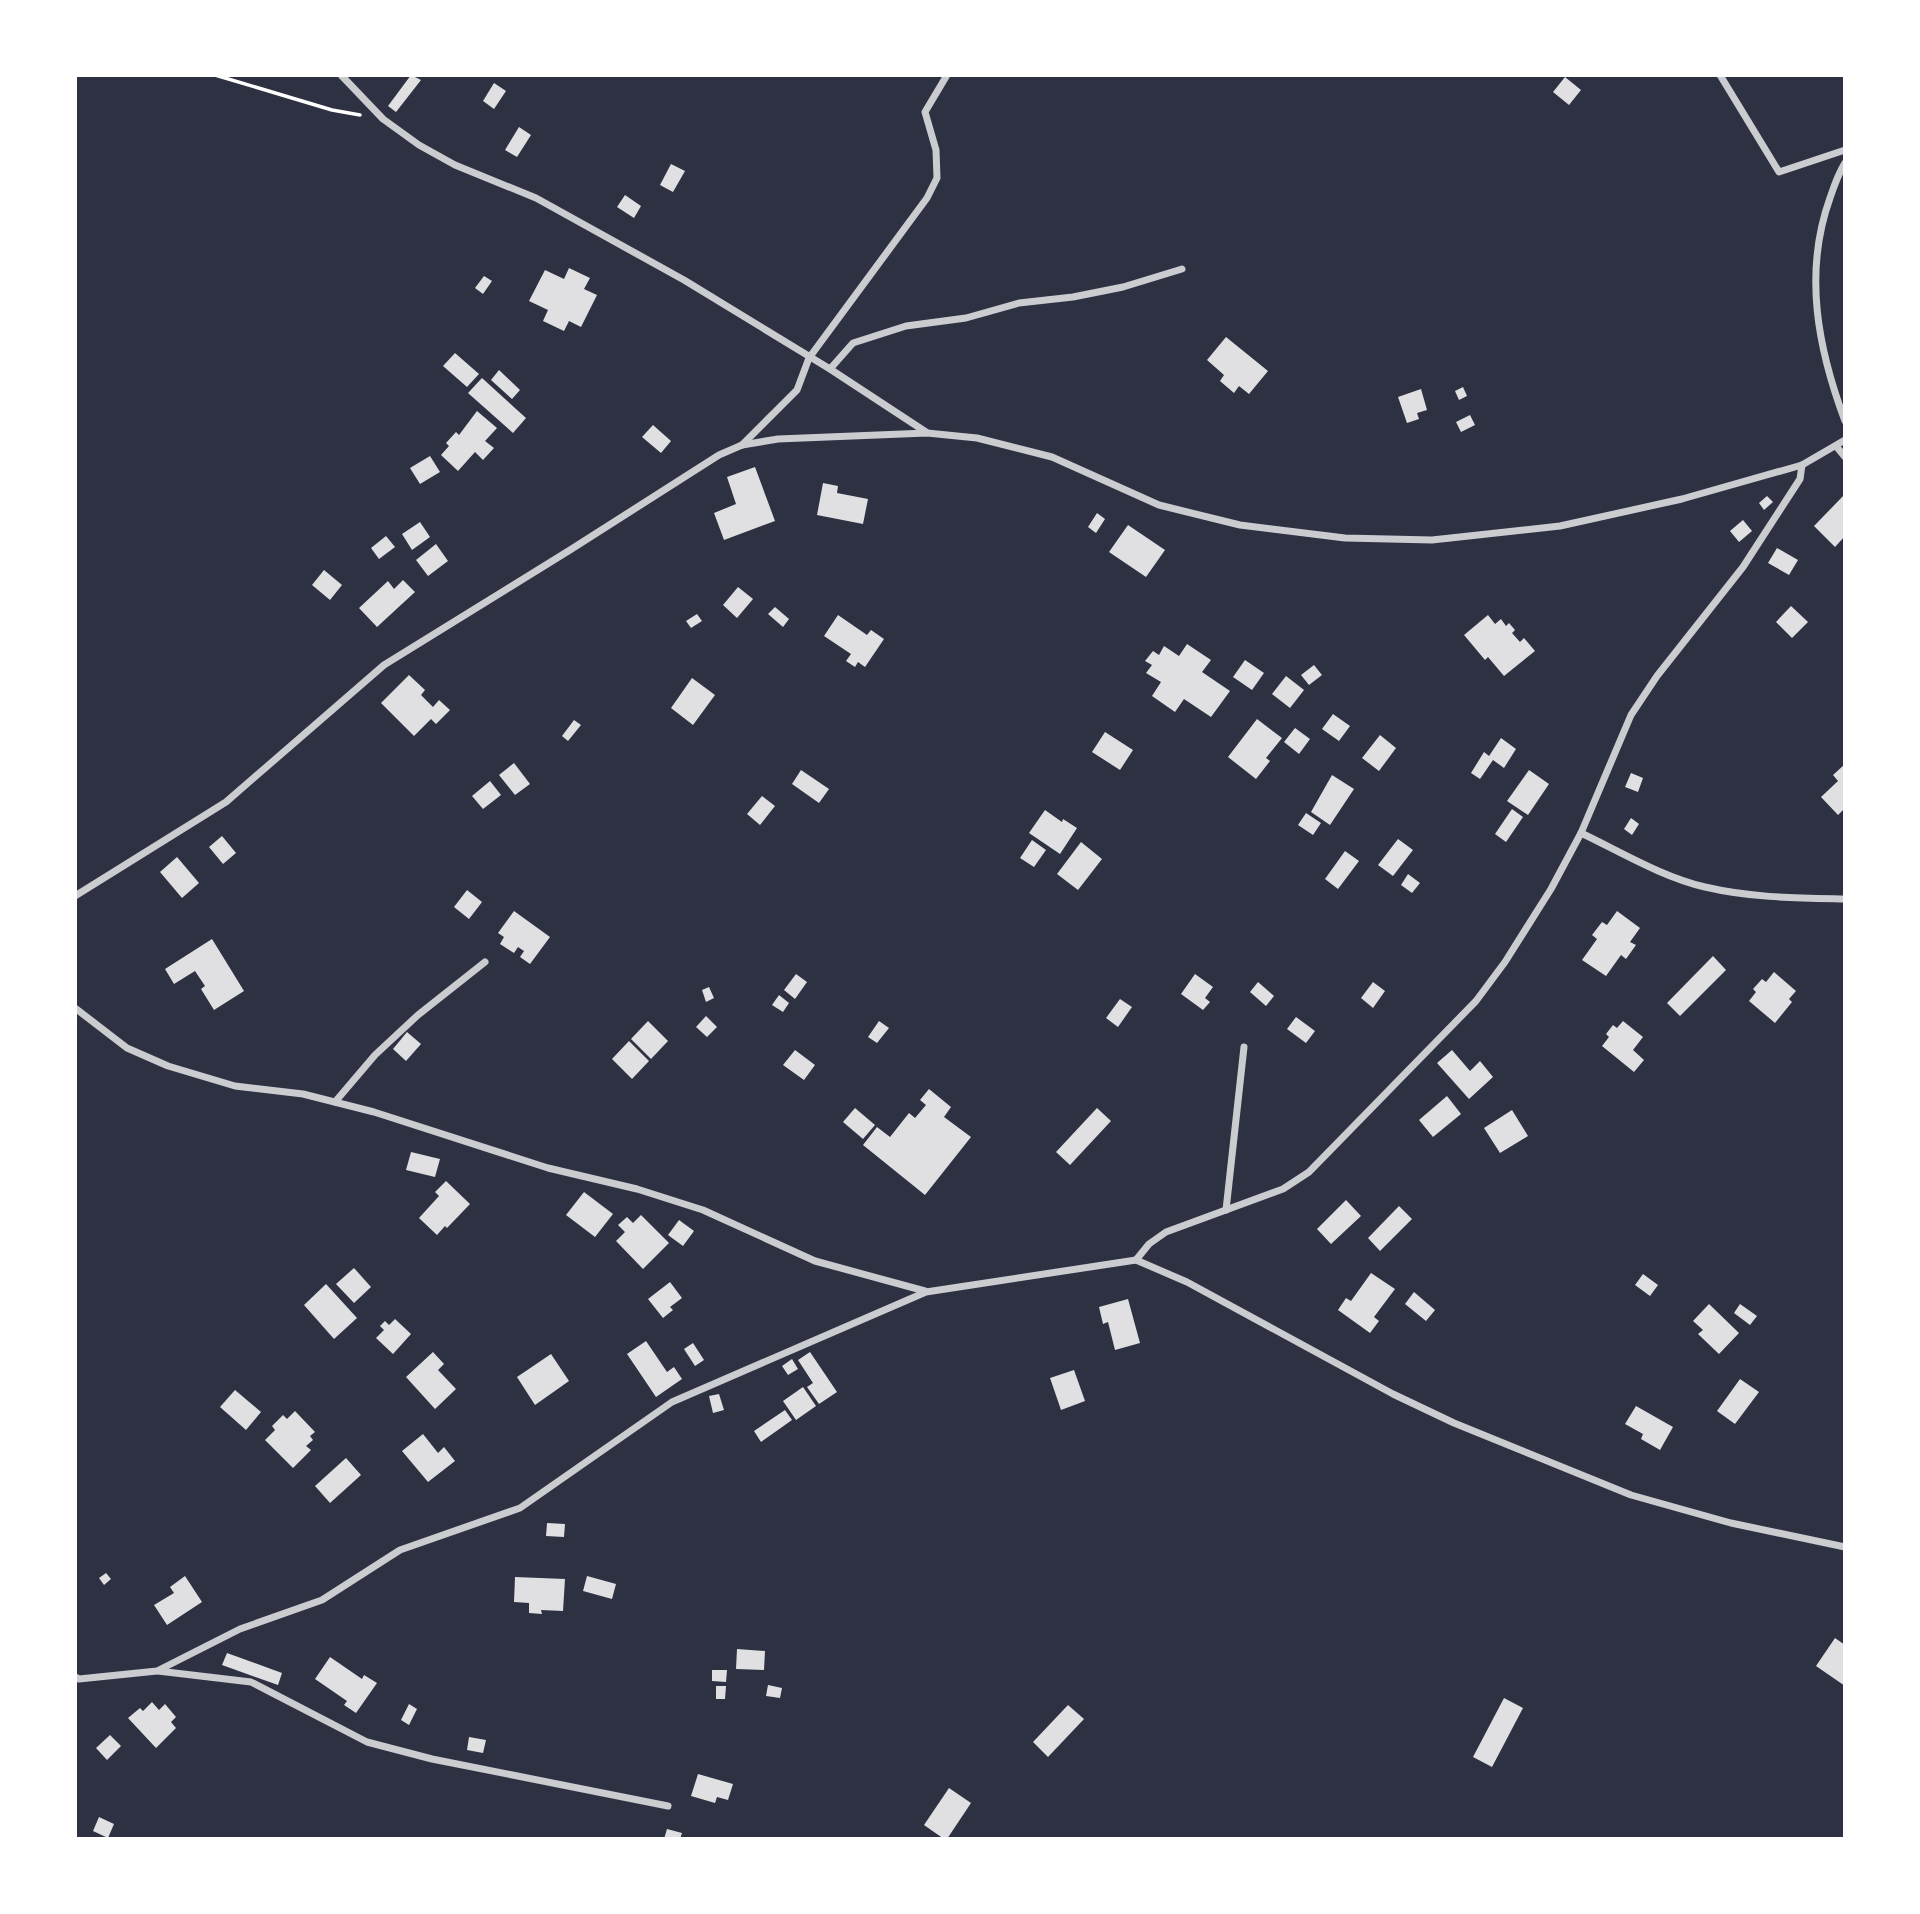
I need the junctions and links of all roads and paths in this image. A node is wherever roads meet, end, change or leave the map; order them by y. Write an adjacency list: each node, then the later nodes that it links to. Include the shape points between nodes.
1 (215, 75): 5 (path, via 332,110)
2 (341, 75): 5 (street)
3 (947, 75): 9 (street, via 925,112 936,150 937,178)
4 (1720, 75): 6 (street, via 1779,172)
5 (383, 119): 9 (street, via 455,165 536,198 684,279)
6 (1845, 150)
7 (1845, 163): 11 (street, via 1823,218 1814,282 1819,332)
8 (1182, 269): 10 (street, via 1123,287 906,326 853,343)
9 (809, 358): 10 (street); 14 (street, via 797,390)
10 (830, 369): 12 (street)
11 (1845, 421)
12 (927, 433): 14 (street); 17 (street, via 977,438 1052,457 1159,505 1240,525 1345,538 1432,540 1560,526 1682,499)
13 (1845, 440): 15 (street)
14 (742, 444): 19 (street, via 384,665 226,802)
15 (1836, 446): 16 (street); 17 (street)
16 (1845, 457)
17 (1802, 465): 18 (street, via 1800,479 1743,567 1631,715)
18 (1581, 833): 20 (street, via 1703,887 1767,898); 25 (street, via 1551,889 1476,1002 1309,1172 1283,1189)
19 (75, 896)
20 (1845, 899)
21 (485, 962): 24 (street, via 383,1047)
22 (75, 1008): 24 (street, via 127,1048 168,1066 235,1086)
23 (1244, 1047): 25 (street)
24 (335, 1102): 27 (street, via 703,1210 815,1261)
25 (1226, 1210): 26 (street, via 1166,1232)
26 (1136, 1260): 27 (street); 28 (street, via 1187,1282 1454,1423 1631,1495 1731,1523)
27 (926, 1292): 29 (street, via 672,1402 520,1508 400,1550 322,1600 240,1629)
28 (1845, 1547)
29 (158, 1671): 30 (street); 31 (street, via 251,1682 367,1742)
30 (75, 1677)
31 (668, 1806)

